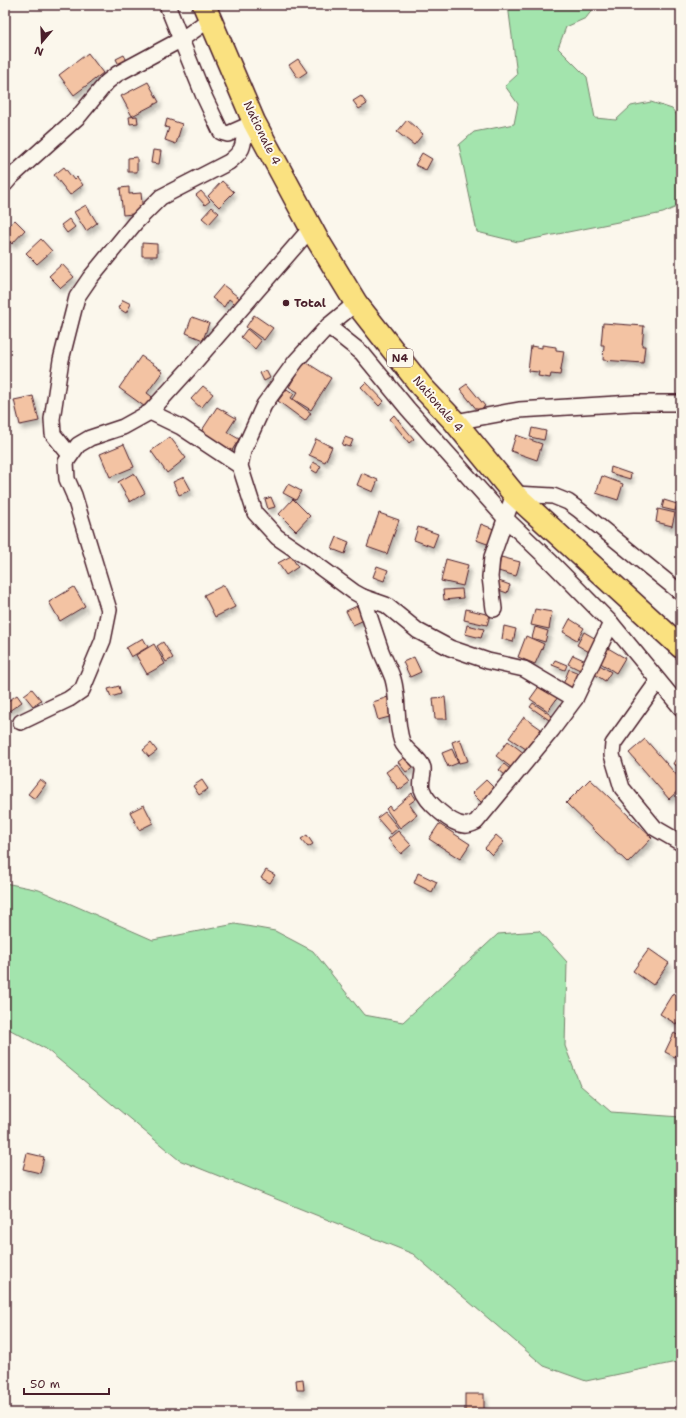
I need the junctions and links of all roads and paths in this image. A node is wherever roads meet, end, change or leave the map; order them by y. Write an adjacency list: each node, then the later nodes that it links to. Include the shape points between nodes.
1 (167, 5): 3 (street)
2 (207, 12): 3 (street); 4 (highway, Nationale 4 / N4)
3 (182, 40): 4 (street, via 221,132 228,134); 5 (street, via 117,74 107,82 79,116)
4 (250, 124): 6 (highway, Nationale 4 / N4); 12 (street, via 239,154 229,162 161,197 135,223 77,297 61,360 52,419 53,434)
5 (5, 184)
6 (311, 228): 7 (highway, Nationale 4 / N4); 10 (street)
7 (356, 303): 8 (street); 11 (highway, Nationale 4 / N4, via 422,387)
8 (328, 326): 13 (street, via 296,361 264,405 243,451); 15 (street, via 362,353)
9 (681, 403): 11 (street, via 633,403 519,410)
10 (150, 412): 12 (street, via 123,427 90,438 78,445); 13 (street, via 181,427)
11 (454, 422): 14 (highway, Nationale 4 / N4)
12 (70, 456): 24 (street, via 66,462 67,479 109,610 106,629 82,690)
13 (240, 466): 17 (street, via 255,513 276,537)
14 (514, 494): 15 (street); 16 (street, via 553,496 568,502); 20 (highway, Nationale 4 / N4)
15 (505, 518): 18 (street, via 492,557 490,577); 19 (street)
16 (681, 593)
17 (363, 597): 22 (street, via 386,605 418,631 450,648 524,670); 22 (street, via 381,652 393,678 402,743 424,768 422,791 436,809 459,824 467,826 476,822)
18 (494, 609)
19 (611, 623): 21 (street); 22 (street)
20 (681, 648)
21 (658, 681): 23 (street); 25 (street, via 613,744 612,755 622,788 655,828)
22 (575, 699)
23 (681, 708)
24 (21, 722)
25 (681, 844)

